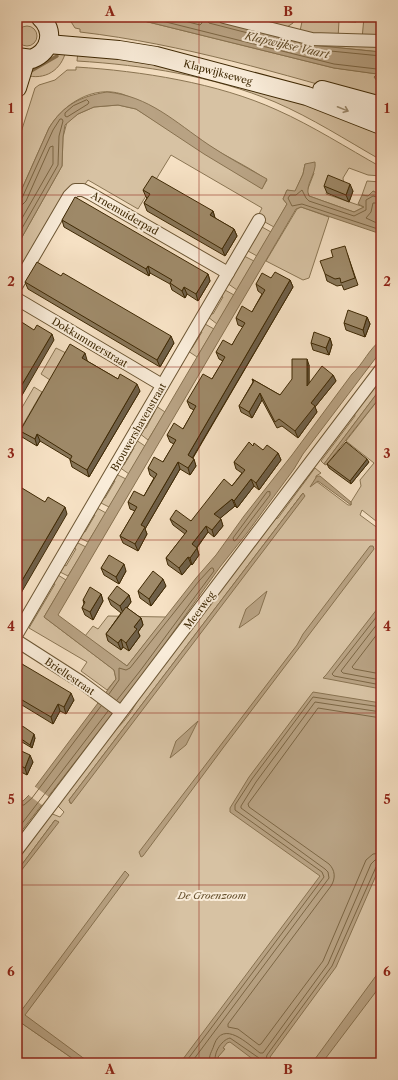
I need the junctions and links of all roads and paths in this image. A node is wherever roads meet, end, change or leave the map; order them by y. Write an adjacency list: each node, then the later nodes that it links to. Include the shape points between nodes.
1 (40, 17): 3 (main road, via 46,23)
2 (224, 17): 4 (street, via 312,38)
3 (49, 38): 5 (main road, via 37,57); 7 (main road, Klapwijkseweg, via 155,46); 8 (main road, Klapwijkseweg, one-way to 8, via 156,56 307,96)
4 (381, 41)
5 (21, 58): 6 (main road)
6 (17, 88)
7 (381, 106)
8 (381, 125)
9 (259, 220): 10 (street, Brouwershavenstraat)
10 (228, 273): 11 (street, Arnemuiderpad, via 91,194 75,190); 14 (street, Brouwershavenstraat)
11 (17, 285)
12 (17, 300): 14 (street, Dokkummerstraat)
13 (381, 369): 17 (street, Meerweg)
14 (162, 385): 15 (street, Brouwershavenstraat)
15 (17, 634)
16 (17, 641): 17 (street, Briellestraat, via 82,682)
17 (119, 711): 18 (street, Meerweg)
18 (17, 850)

